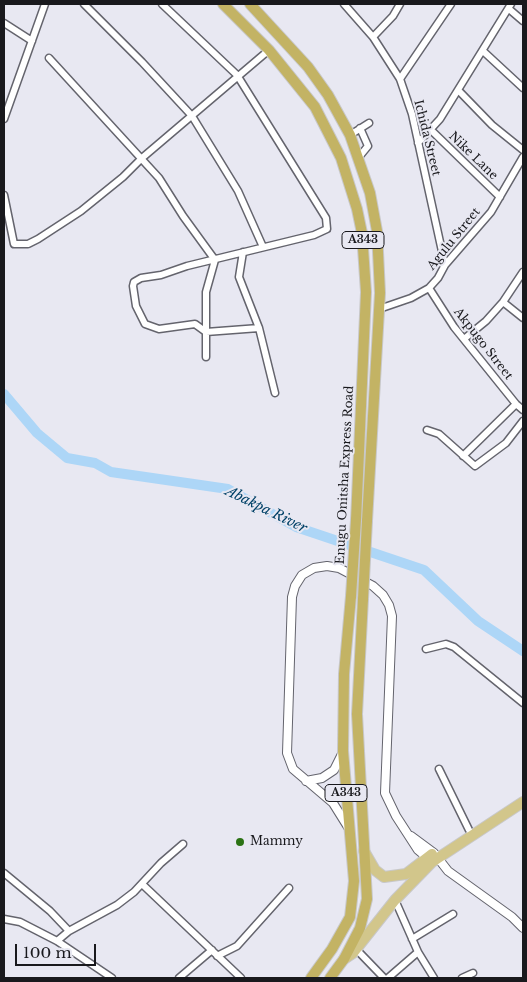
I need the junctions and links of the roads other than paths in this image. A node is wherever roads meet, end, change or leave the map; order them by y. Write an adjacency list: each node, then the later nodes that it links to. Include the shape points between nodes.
1 (45, 4): 13 (street)
2 (84, 4): 21 (street)
3 (162, 4): 17 (street)
4 (223, 4): 14 (highway, Enugu Onitsha Express Road / A343)
5 (250, 4): 26 (highway, Enugu Onitsha Express Road / A343, via 308,67)
6 (344, 4): 12 (street, Ichida Street)
7 (400, 4): 12 (street)
8 (451, 4): 18 (street)
9 (510, 6): 10 (street); 15 (street)
10 (523, 21)
11 (4, 24): 13 (street)
12 (373, 36): 18 (street, Ichida Street)
13 (32, 41): 22 (street)
14 (269, 50): 17 (street); 55 (highway, Enugu Onitsha Express Road / A343, bridge, via 309,98 325,125 348,177 360,225 366,292 356,520 344,674)
15 (483, 51): 19 (street); 20 (street)
16 (49, 58): 30 (street)
17 (238, 75): 21 (street); 34 (street, via 326,218 327,228 322,232)
18 (400, 79): 27 (street, Ichida Street)
19 (523, 88)
20 (459, 91): 25 (street); 28 (street, via 492,125)
21 (192, 116): 30 (street); 34 (street, via 238,191)
22 (4, 119)
23 (369, 123): 24 (street)
24 (360, 128): 26 (street); 29 (street, via 368,146)
25 (432, 131): 27 (street); 33 (street, Nike Lane)
26 (350, 134): 29 (highway, Enugu Onitsha Express Road / A343)
27 (418, 143): 37 (street, Ichida Street)
28 (523, 150)
29 (359, 157): 41 (highway, Enugu Onitsha Express Road / A343, via 377,232)
30 (142, 158): 32 (street, via 80,211 28,244 17,245 12,241); 36 (street)
31 (523, 161): 33 (street, Agulu Street)
32 (4, 195)
33 (500, 197): 37 (street, Agulu Street)
34 (263, 247): 35 (street)
35 (242, 252): 36 (street); 43 (street, via 239,277)
36 (215, 260): 44 (street, via 206,292); 44 (street, via 141,278 133,286 136,306 144,324 159,329 195,324)
37 (445, 265): 39 (street, Agulu Street)
38 (523, 272): 40 (street)
39 (429, 288): 41 (street, Agulu Street); 45 (street, Akpugo Street)
40 (503, 302): 42 (street); 45 (street)
41 (379, 309): 63 (highway, Enugu Onitsha Express Road / A343, bridge, via 357,714)
42 (523, 318)
43 (259, 328): 44 (street); 47 (street)
44 (206, 332): 46 (street)
45 (464, 339): 48 (street, Akpugo Street)
46 (206, 356)
47 (275, 393)
48 (516, 404): 49 (street, Akpugo Street); 52 (street)
49 (523, 410)
50 (523, 421): 52 (street, via 506,443 475,466)
51 (427, 430): 52 (street, via 439,434)
52 (463, 456)
53 (426, 649): 54 (street, via 446,644 454,647)
54 (523, 703)
55 (343, 751): 57 (street, via 334,770 322,778); 60 (highway, Enugu Onitsha Express Road / A343)
56 (440, 769): 61 (street)
57 (306, 781): 60 (street, via 333,802); 64 (street, via 293,769 286,753 292,597 302,575 314,568 327,566 339,568 373,586 390,605 385,793 396,816)
58 (523, 795): 61 (main road)
59 (523, 802): 64 (main road)
60 (348, 829): 84 (highway, Enugu Onitsha Express Road / A343, via 355,871 350,917)
61 (469, 830): 64 (main road)
62 (183, 844): 66 (street)
63 (364, 850): 64 (main road, via 375,870 384,877 406,874); 79 (highway, Enugu Onitsha Express Road / A343, via 365,912)
64 (432, 859): 68 (main road); 71 (street)
65 (4, 873): 72 (street)
66 (142, 884): 72 (street, via 117,904); 76 (street)
67 (289, 888): 78 (street, via 237,946)
68 (395, 900): 73 (street); 75 (main road)
69 (453, 914): 73 (street)
70 (4, 919): 74 (street, via 20,922)
71 (523, 928)
72 (69, 931): 74 (street)
73 (412, 939): 77 (street)
74 (57, 941): 81 (street)
75 (356, 949): 79 (main road); 86 (street)
76 (212, 950): 78 (street); 82 (street)
77 (418, 952): 87 (street); 88 (street)
78 (217, 956): 83 (street)
79 (344, 959): 85 (highway, Enugu Onitsha Express Road / A343)
80 (472, 973): 89 (street)
81 (112, 978)
82 (179, 978)
83 (241, 978)
84 (311, 978)
85 (330, 978)
86 (384, 978)
87 (388, 978)
88 (434, 978)
89 (462, 978)

